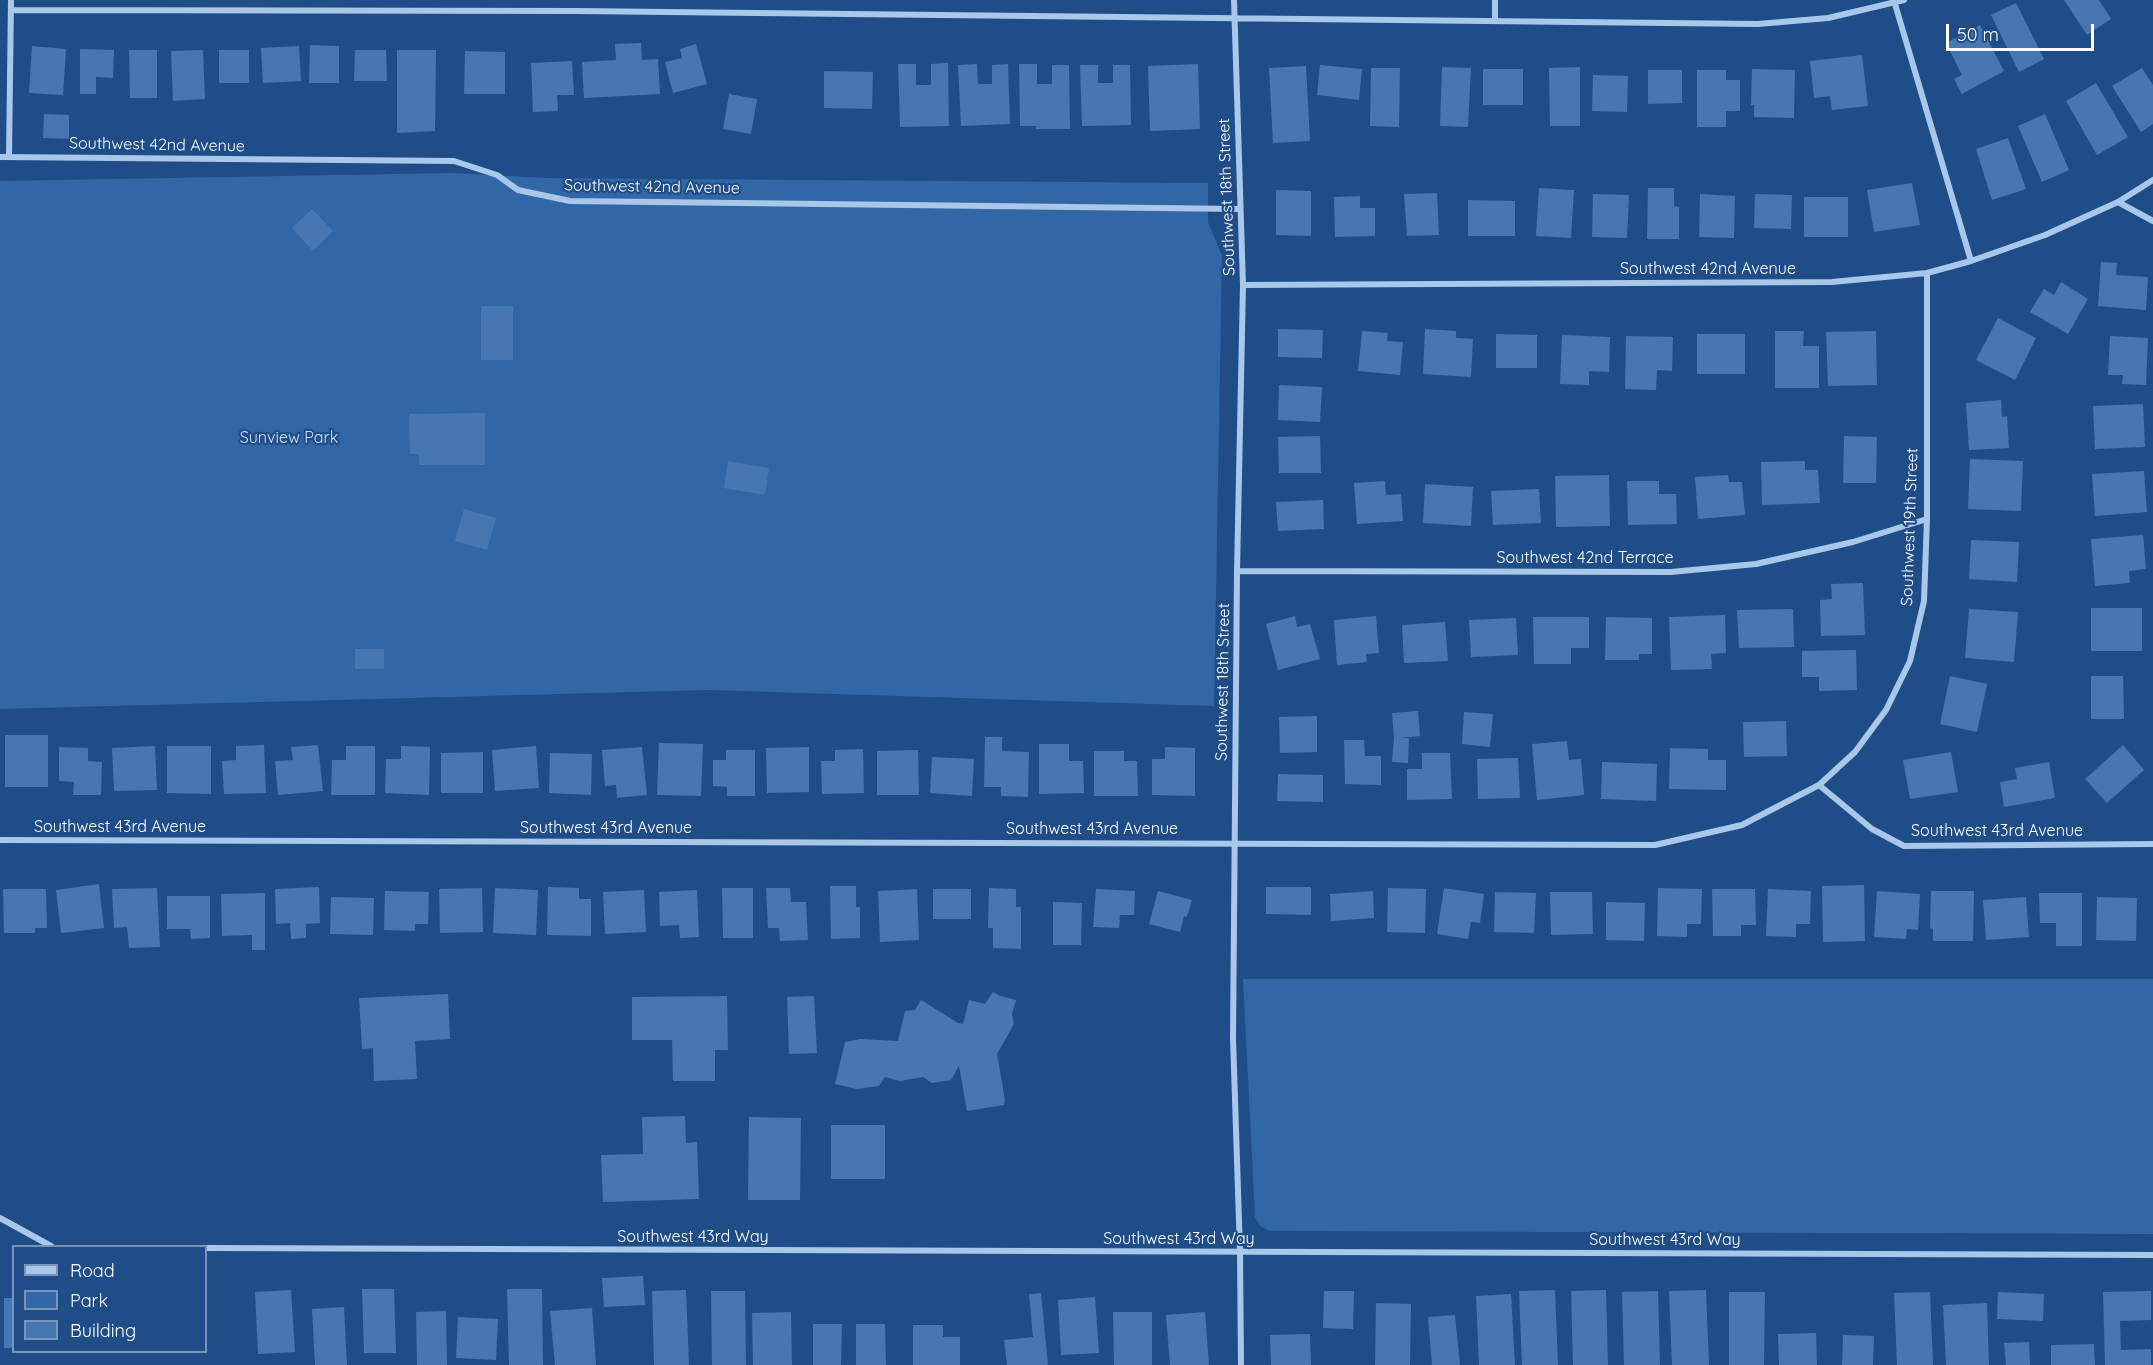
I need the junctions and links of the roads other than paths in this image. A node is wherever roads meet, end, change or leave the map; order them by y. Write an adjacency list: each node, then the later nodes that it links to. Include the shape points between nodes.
1 (11, 0): 6 (street)
2 (1234, 0): 7 (street, Southwest 18th Street)
3 (1495, 0): 8 (street)
4 (1904, 0): 5 (street)
5 (1895, 3): 8 (street, via 1828,18 1758,24); 15 (street)
6 (11, 10): 7 (street, via 576,11); 10 (street)
7 (1234, 19): 8 (street); 13 (street, Southwest 18th Street)
8 (1495, 20)
9 (0, 156): 10 (street, Southwest 42nd Avenue)
10 (9, 157): 13 (street, Southwest 42nd Avenue, via 454,161 497,175 518,190 570,201)
11 (2153, 180): 12 (street, Southwest 42nd Avenue)
12 (2118, 202): 14 (street); 15 (street, Southwest 42nd Avenue, via 2045,235)
13 (1240, 209): 17 (street, Southwest 18th Street)
14 (2153, 221)
15 (1971, 261): 16 (street, Southwest 42nd Avenue)
16 (1927, 273): 17 (street, Southwest 42nd Avenue, via 1832,282); 18 (street, Southwest 19th Street)
17 (1243, 285): 19 (street, Southwest 18th Street)
18 (1927, 519): 19 (street, Southwest 42nd Terrace, via 1853,542 1756,564 1671,572); 20 (street, Southwest 19th Street, via 1924,601 1910,661 1886,710 1855,752)
19 (1237, 571): 22 (street, Southwest 18th Street)
20 (1820, 785): 22 (street, Southwest 43rd Avenue, via 1742,825 1656,845); 23 (street, Southwest 43rd Avenue, via 1872,829 1904,846)
21 (0, 840): 22 (street, Southwest 43rd Avenue)
22 (1234, 843): 27 (street, Southwest 18th Street, via 1233,1038)
23 (2153, 844)
24 (0, 1218): 25 (street)
25 (49, 1245)
26 (207, 1248): 27 (street, Southwest 43rd Way)
27 (1240, 1252): 28 (street, Southwest 43rd Way); 29 (street, Southwest 18th Street)
28 (2153, 1256)
29 (1241, 1365)

